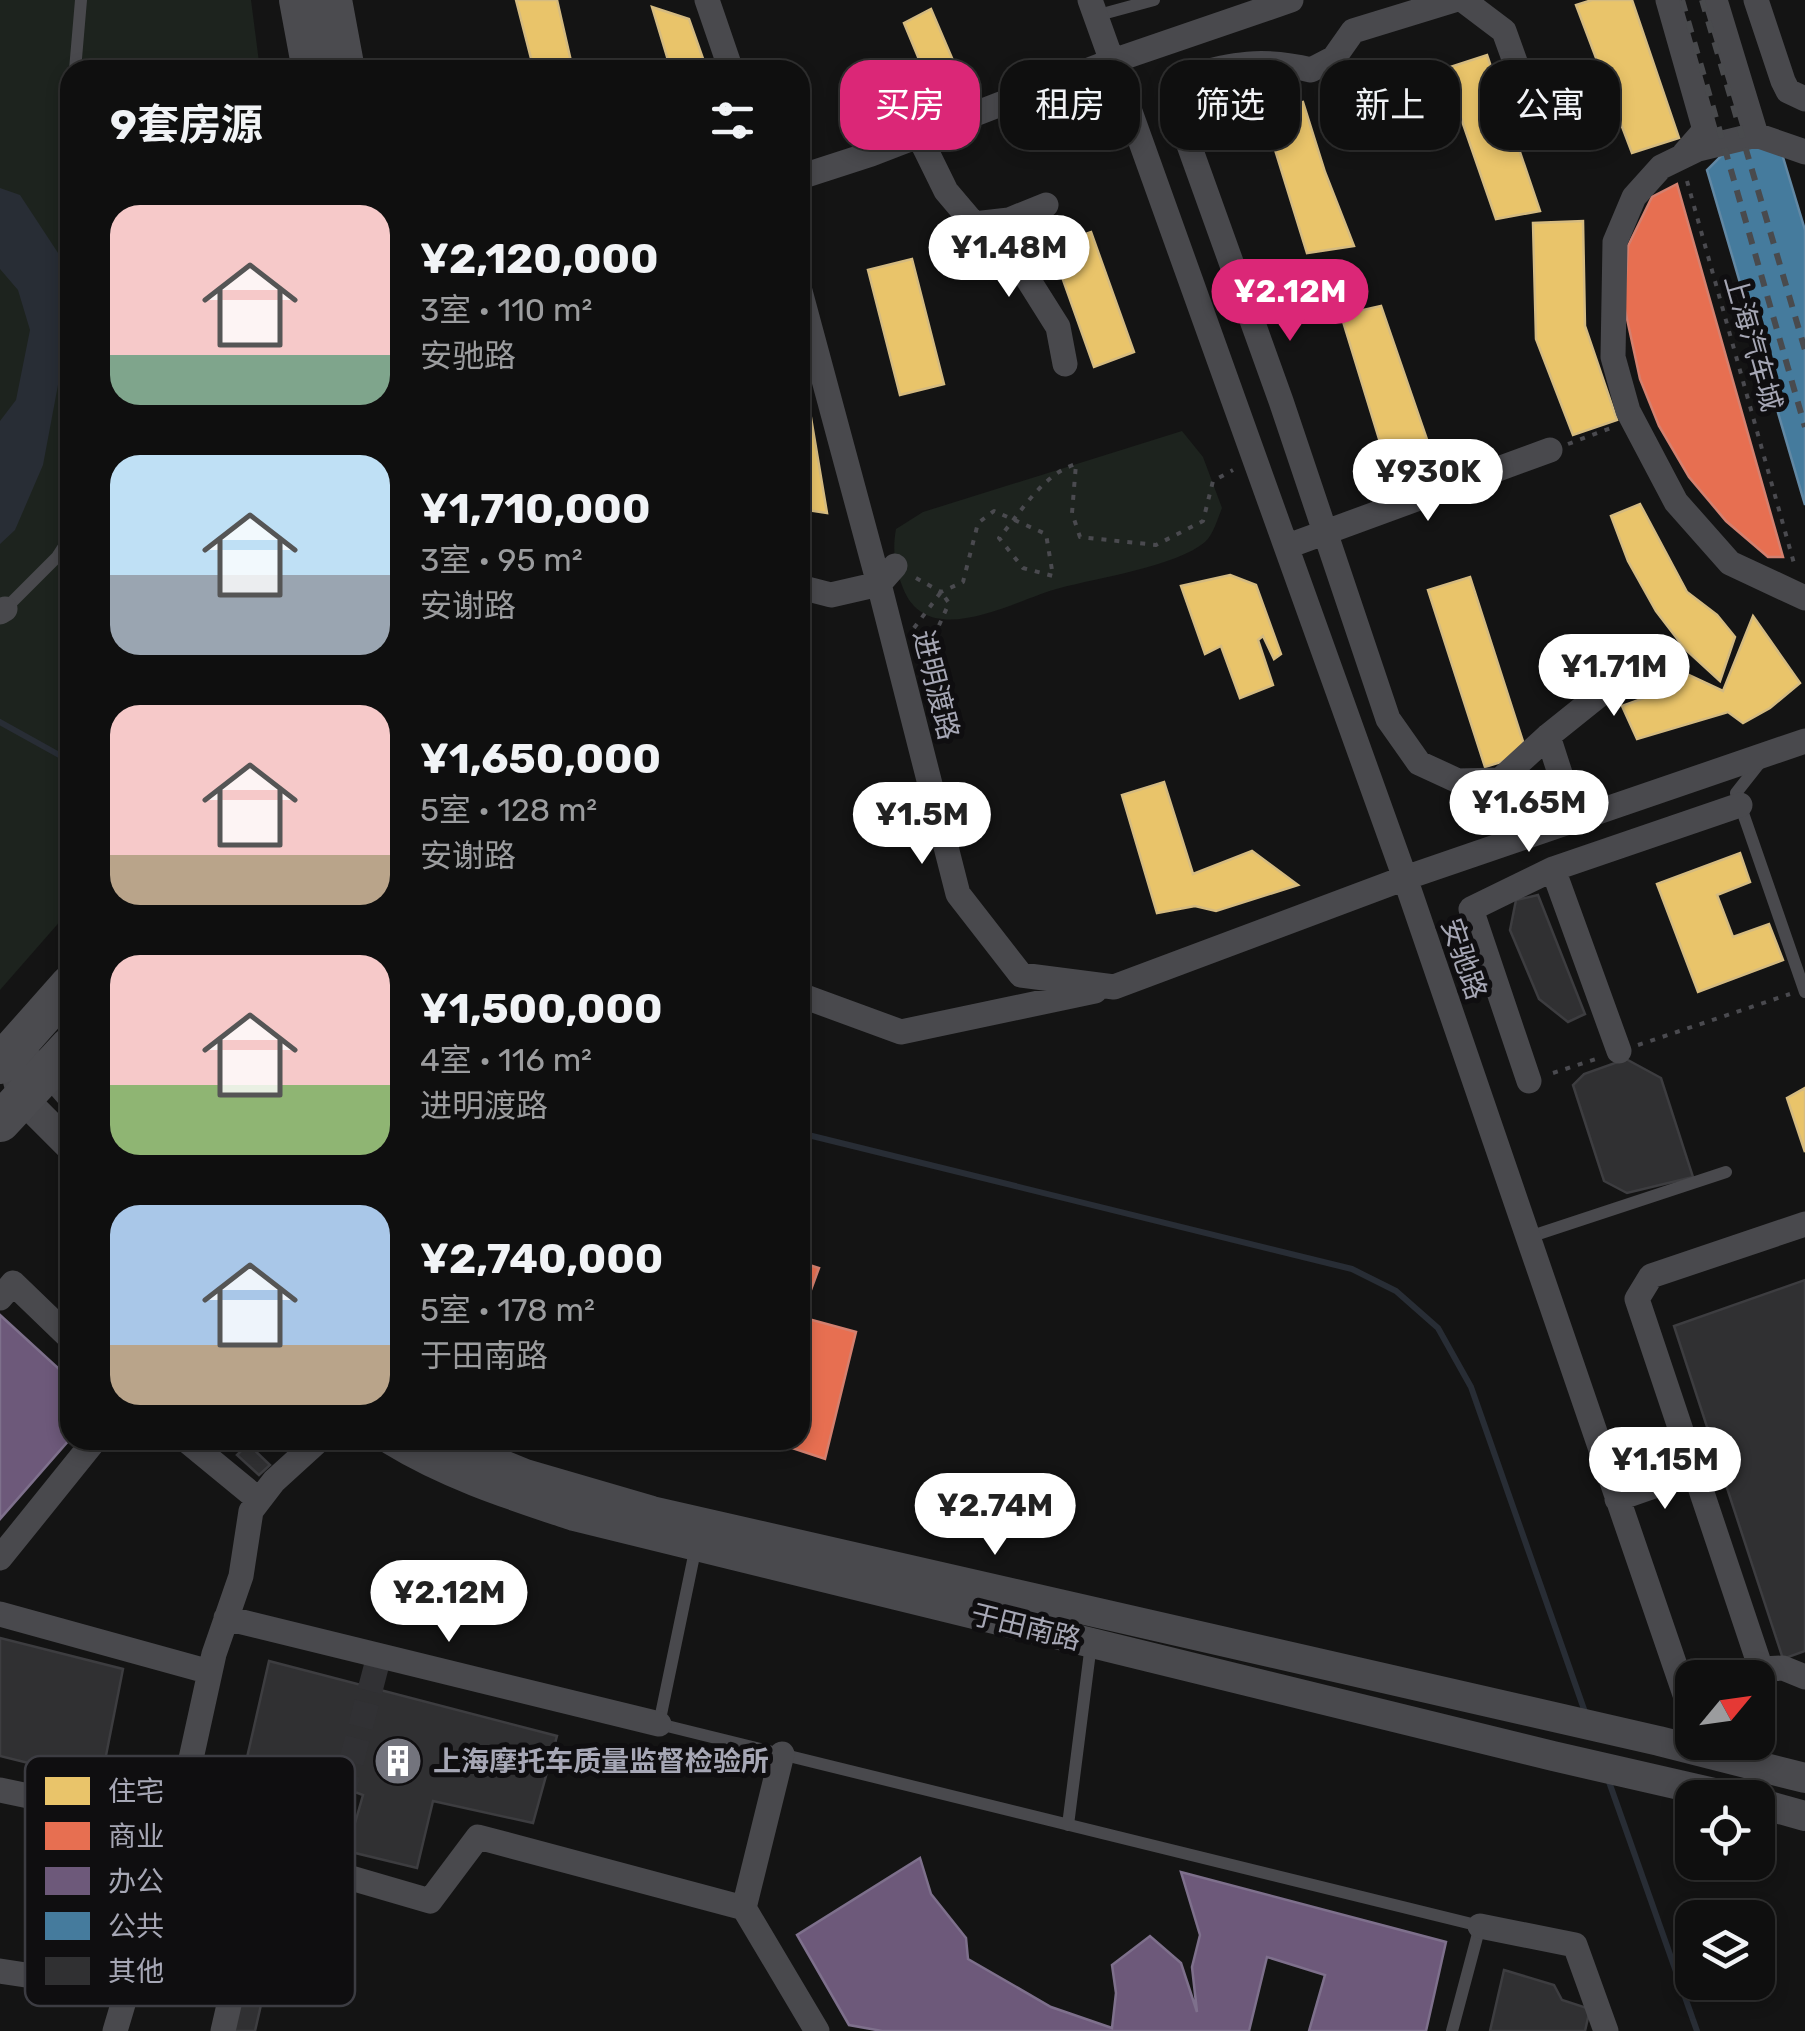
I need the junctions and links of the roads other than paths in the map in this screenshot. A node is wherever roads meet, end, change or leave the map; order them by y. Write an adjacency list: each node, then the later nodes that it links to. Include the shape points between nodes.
1 (81, 0): 13 (lane)
2 (299, 0): 14 (main road)
3 (332, 0): 15 (main road)
4 (707, 0): 16 (street)
5 (1154, 0): 12 (lane)
6 (1291, 0): 18 (street)
7 (1454, 0): 33 (street, via 1353,30 1334,58 1312,70 1280,62 1232,64 1186,77 1180,120)
8 (1463, 0): 19 (street, via 1504,31)
9 (1668, 0): 26 (street, via 1705,130)
10 (1715, 0): 21 (street)
11 (1756, 0): 20 (street, via 1783,81)
12 (1092, 8): 17 (street, 安驰路)
13 (76, 60)
14 (310, 60)
15 (344, 60)
16 (728, 60)
17 (1109, 60)
18 (1116, 60)
19 (1514, 60)
20 (1805, 99)
21 (1756, 134): 25 (street); 26 (street)
22 (1140, 145): 34 (street, 安驰路)
23 (879, 150): 27 (street)
24 (926, 150): 29 (street, via 946,191 974,224)
25 (1805, 152)
26 (1681, 157): 38 (street, via 1661,167 1634,197 1614,242 1613,358 1632,420 1676,502 1730,562)
27 (810, 174)
28 (1046, 205): 29 (street)
29 (998, 222): 31 (street, via 1058,327)
30 (810, 323): 36 (street, 进明渡路)
31 (1066, 364)
32 (1550, 450): 33 (street)
33 (1324, 532): 34 (street); 41 (street, via 1388,719 1419,763 1458,781 1500,780)
34 (1288, 546): 47 (street, 安驰路)
35 (60, 552): 39 (lane)
36 (887, 575): 37 (street, via 831,595); 48 (street, 进明渡路, via 899,663 958,894 1020,975)
37 (810, 590)
38 (1804, 597)
39 (2, 610)
40 (1644, 659): 41 (street)
41 (1548, 736): 45 (street)
42 (1805, 741): 43 (street, 进明渡路)
43 (1766, 754): 44 (lane, via 1736,794); 45 (street, 进明渡路)
44 (1740, 806): 46 (street); 49 (lane)
45 (1575, 820): 47 (street, 进明渡路)
46 (1553, 869): 52 (street); 54 (street, via 1471,909)
47 (1405, 878): 48 (street, 进明渡路); 59 (street, 安驰路)
48 (1114, 987): 51 (street, via 901,1032)
49 (1805, 992)
50 (60, 995): 53 (main road)
51 (810, 999)
52 (1619, 1051)
53 (3, 1055): 55 (street)
54 (1529, 1081)
55 (43, 1087): 56 (street)
56 (60, 1124)
57 (1726, 1172): 59 (lane)
58 (1805, 1224): 67 (street, via 1651,1276 1637,1298)
59 (1526, 1238): 68 (street, 安驰路)
60 (0, 1298): 61 (street, via 13,1284)
61 (60, 1329)
62 (86, 1450): 71 (street)
63 (198, 1450): 69 (street)
64 (308, 1450): 69 (street)
65 (406, 1450): 70 (street, 于田南路, via 574,1516)
66 (466, 1450): 72 (street, 于田南路)
67 (1694, 1472): 68 (street); 78 (street, via 1761,1669)
68 (1617, 1499): 76 (street, 安驰路)
69 (260, 1500): 74 (street, via 251,1510 241,1576)
70 (696, 1546): 72 (street, 于田南路); 79 (lane)
71 (0, 1558)
72 (806, 1559): 75 (street, 于田南路); 80 (street, 于田南路)
73 (0, 1614): 77 (street)
74 (226, 1618): 77 (street); 79 (street)
75 (1092, 1643): 85 (street, 于田南路); 90 (lane)
76 (1675, 1666)
77 (210, 1672): 82 (street)
78 (1805, 1677)
79 (659, 1724): 81 (lane)
80 (1675, 1743)
81 (782, 1754): 90 (lane); 92 (street)
82 (192, 1756)
83 (1744, 1760): 84 (street, 于田南路)
84 (1805, 1778)
85 (1675, 1782)
86 (0, 1790): 87 (street)
87 (25, 1795)
88 (1775, 1808): 89 (street)
89 (1805, 1816)
90 (1068, 1825): 93 (lane)
91 (355, 1879): 92 (street, via 430,1901 478,1837)
92 (744, 1908): 100 (street)
93 (1480, 1926): 101 (lane); 102 (street, via 1576,1946)
94 (0, 1972): 95 (street)
95 (25, 1975)
96 (123, 2006): 98 (street)
97 (230, 2006): 99 (street)
98 (116, 2031)
99 (224, 2031)
100 (817, 2031)
101 (1452, 2031)
102 (1606, 2031)

